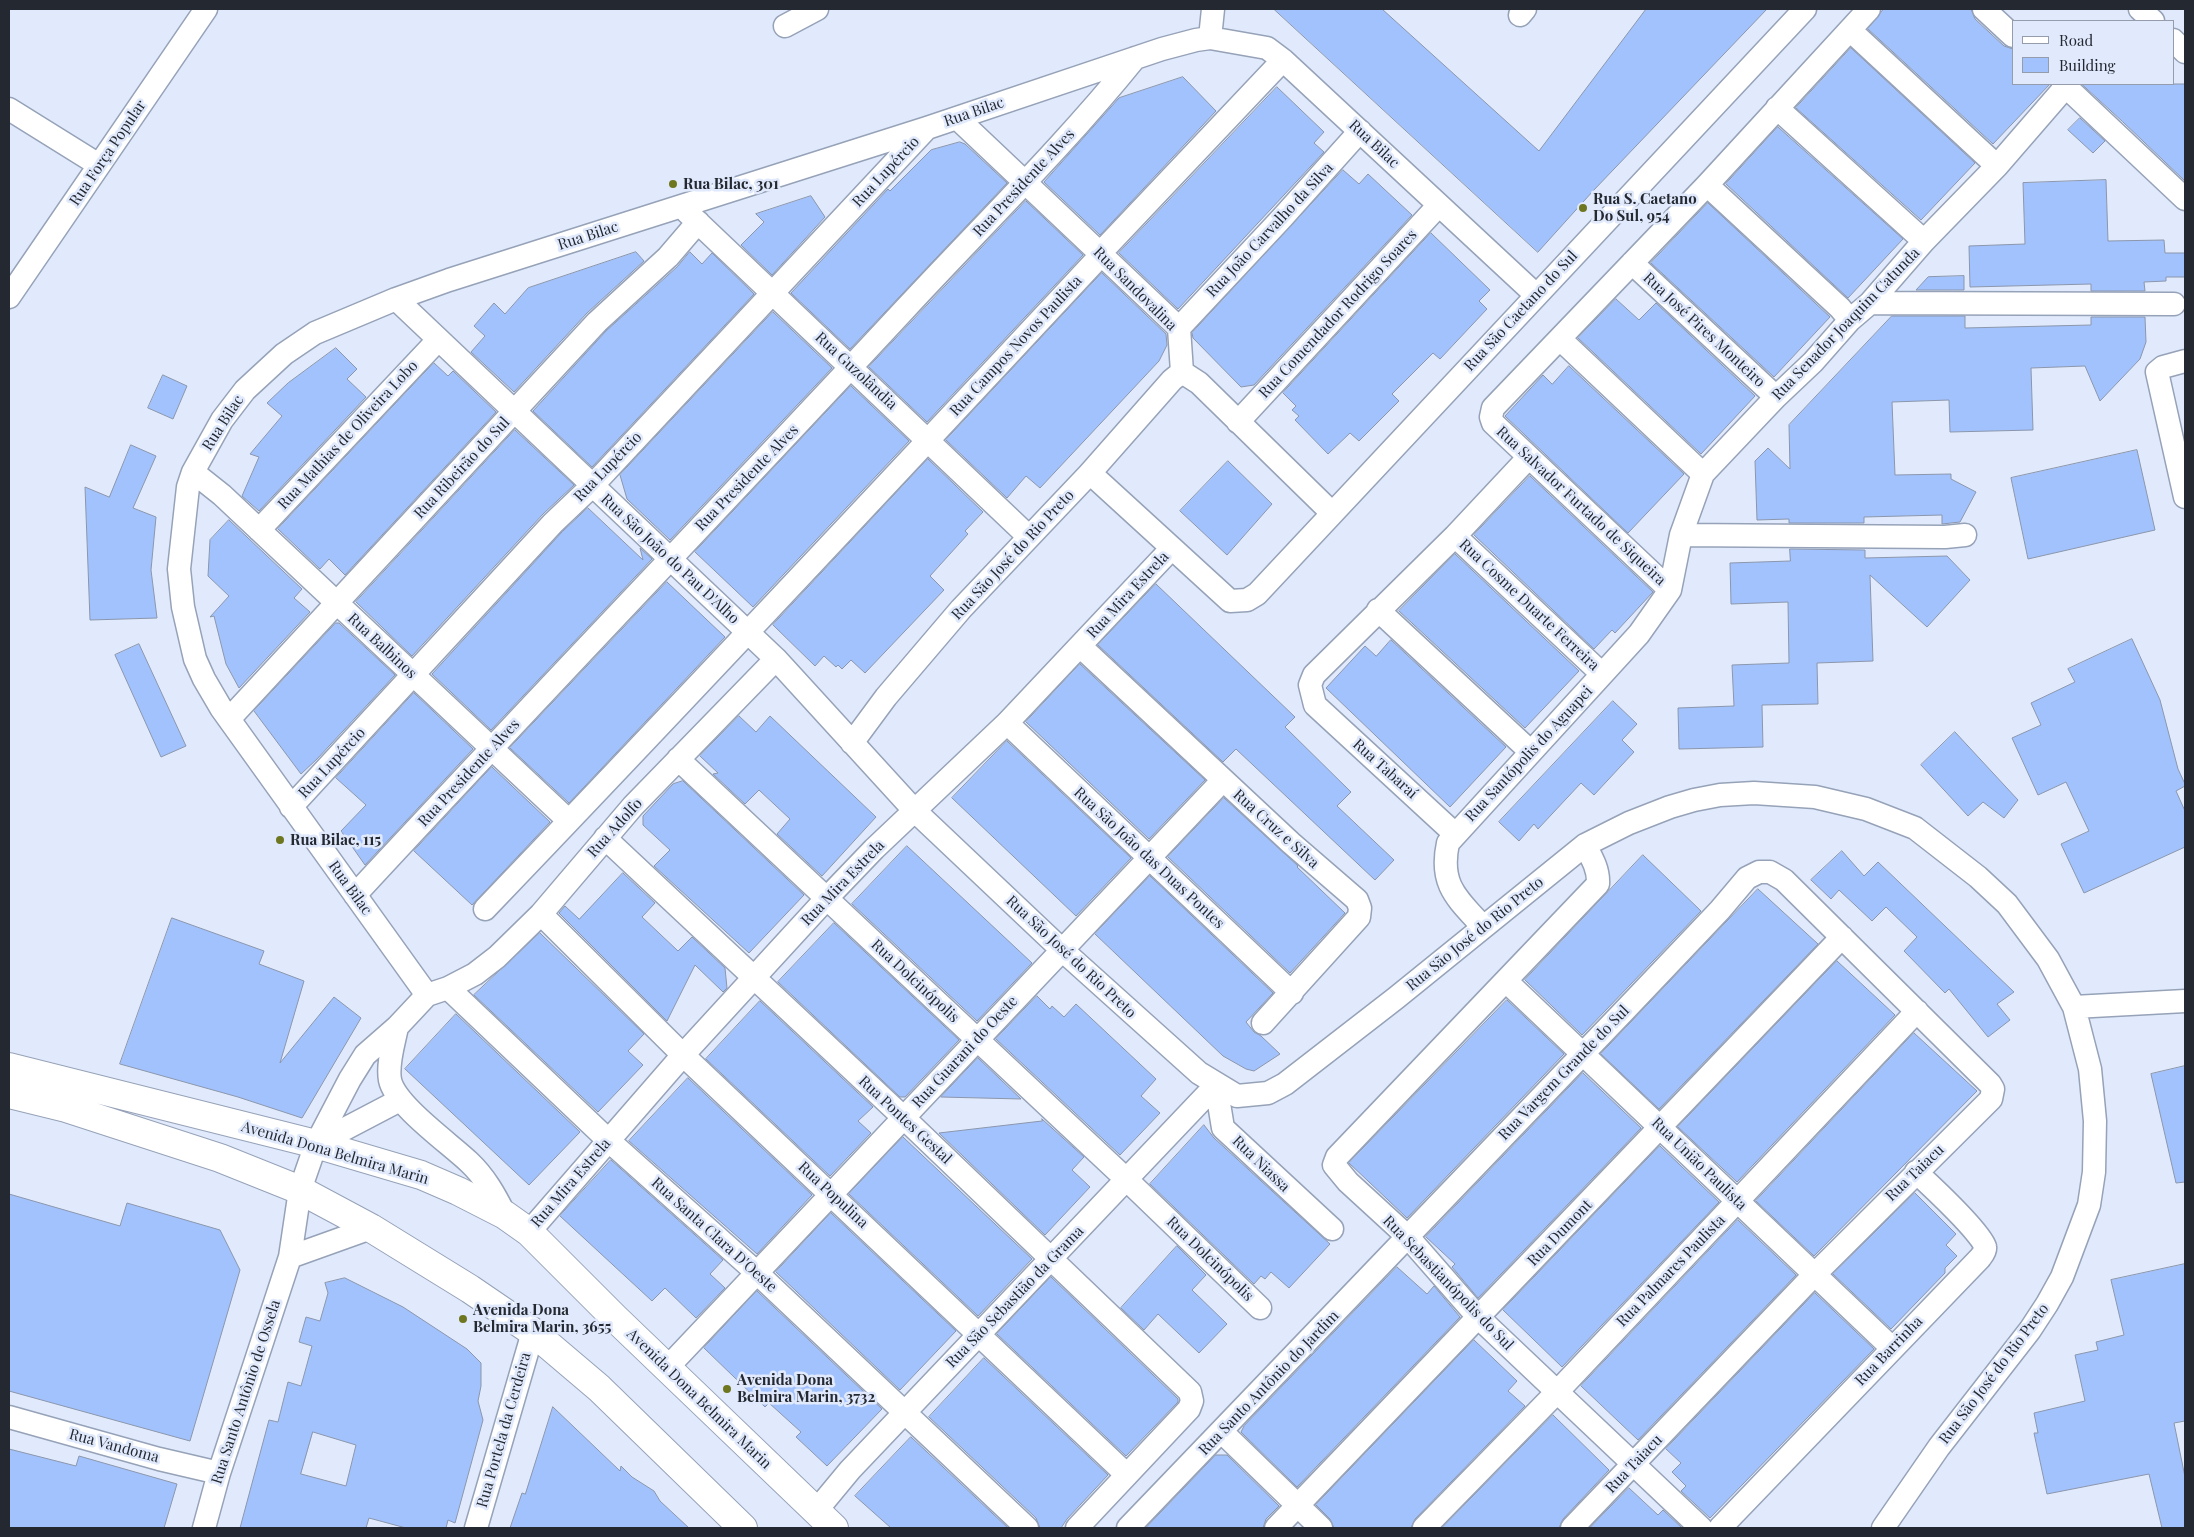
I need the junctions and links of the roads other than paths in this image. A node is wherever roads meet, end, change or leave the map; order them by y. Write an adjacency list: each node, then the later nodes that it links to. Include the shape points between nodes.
1 (206, 9): 24 (street, Rua Força Popular)
2 (817, 9): 10 (street)
3 (1213, 9): 13 (street)
4 (1806, 9): 36 (street, Rua São Caetano do Sul)
5 (1869, 9): 11 (street)
6 (1984, 9): 12 (street)
7 (2139, 9): 8 (street); 9 (street)
8 (2127, 20)
9 (2152, 20)
10 (784, 26)
11 (1851, 31): 19 (street); 25 (street)
12 (2012, 35)
13 (1210, 38): 16 (street, Rua Bilac); 17 (street, Rua Bilac, via 1267,48)
14 (2174, 41): 15 (street)
15 (2185, 52)
16 (1134, 58): 21 (street, Rua Bilac); 26 (street, Rua Presidente Alves, via 1101,100)
17 (1284, 60): 23 (street, Rua Bilac); 33 (street, Rua Campos Novos Paulista, via 1106,247)
18 (2066, 85): 25 (street, Rua Senador Joaquim Catunda); 28 (street)
19 (1777, 108): 27 (street); 32 (street)
20 (9, 109): 24 (street)
21 (956, 118): 22 (street, Rua Bilac); 26 (street, Rua Sandovalina)
22 (927, 128): 30 (street, Rua Bilac); 35 (street, Rua Lupércio)
23 (1360, 131): 29 (street, Rua Bilac); 42 (street, Rua João Carvalho da Silva)
24 (99, 165): 37 (street, Rua Força Popular)
25 (1996, 166): 32 (street, Rua Senador Joaquim Catunda)
26 (1025, 183): 33 (street, Rua Sandovalina); 46 (street, Rua Presidente Alves)
27 (1707, 184): 34 (street); 41 (street)
28 (2185, 199)
29 (1439, 205): 36 (street, Rua Bilac); 50 (street, Rua Comendador Rodrigo Soares)
30 (681, 206): 31 (street, Rua Guzolândia); 38 (street, Rua Bilac)
31 (698, 222): 35 (street, Rua Guzolândia); 49 (street, Rua Ribeirão do Sul, via 668,257 597,322)
32 (1924, 241): 39 (street, Rua Senador Joaquim Catunda)
33 (1102, 255): 42 (street, Rua Sandovalina); 51 (street, Rua Campos Novos Paulista)
34 (1632, 262): 43 (street); 48 (street, Rua José Pires Monteiro)
35 (773, 293): 46 (street, Rua Guzolândia); 56 (street, Rua Lupércio)
36 (1536, 295): 58 (street, Rua São Caetano do Sul)
37 (9, 296)
38 (396, 299): 44 (street, Rua São João do Pau D'Alho); 53 (street, Rua Bilac, via 315,333 284,354 245,390 222,420)
39 (1870, 302): 40 (street); 41 (street, Rua Senador Joaquim Catunda)
40 (2174, 304)
41 (1850, 320): 48 (street, Rua Senador Joaquim Catunda)
42 (1179, 328): 47 (street, Rua Sandovalina)
43 (1560, 339): 52 (street, Rua Salvador Furtado de Siqueira, via 1493,408 1492,423); 55 (street)
44 (438, 340): 49 (street, Rua São João do Pau D'Alho); 59 (street, Rua Mathias de Oliveira Lobo)
45 (2185, 361): 57 (street, via 2157,372)
46 (852, 367): 51 (street, Rua Guzolândia); 65 (street, Rua Presidente Alves)
47 (1182, 372): 50 (street); 54 (street, Rua São José do Rio Preto)
48 (1776, 398): 55 (street, Rua Senador Joaquim Catunda)
49 (515, 412): 56 (street, Rua São João do Pau D'Alho); 67 (street, Rua Ribeirão do Sul)
50 (1238, 422): 58 (street)
51 (929, 440): 63 (street, Rua Guzolândia); 69 (street, Rua Campos Novos Paulista, via 807,567)
52 (1529, 457): 62 (street); 66 (street, Rua Salvador Furtado de Siqueira)
53 (193, 472): 59 (street, Rua Balbinos); 74 (street, Rua Bilac, via 188,487 179,569 183,607 195,659)
54 (1090, 473): 63 (street, Rua São José do Rio Preto); 64 (street)
55 (1703, 474): 60 (street, Rua Senador Joaquim Catunda)
56 (592, 486): 65 (street, Rua São João do Pau D'Alho); 73 (street, Rua Lupércio)
57 (2185, 497)
58 (1332, 513): 64 (street, Rua São Caetano do Sul, via 1257,594 1247,600 1230,601)
59 (259, 530): 67 (street, Rua Balbinos)
60 (1681, 534): 61 (street, via 1945,537); 66 (street, Rua Senador Joaquim Catunda)
61 (1965, 534)
62 (1455, 536): 68 (street); 72 (street, Rua Cosme Duarte Ferreira)
63 (1029, 537): 76 (street, Rua São José do Rio Preto, via 960,609)
64 (1172, 548): 70 (street, Rua Mira Estrela)
65 (670, 559): 69 (street, Rua São João do Pau D'Alho); 77 (street, Rua Presidente Alves)
66 (1670, 590): 72 (street, Rua Santópolis do Aguapei, via 1640,634)
67 (336, 604): 73 (street, Rua Balbinos); 74 (street, Rua Ribeirão do Sul)
68 (1378, 610): 78 (street); 84 (street, Rua Tabaraí, via 1314,675 1310,685 1315,705)
69 (749, 633): 71 (street, Rua São João do Pau D'Alho); 83 (street)
70 (1080, 646): 75 (street, Rua Mira Estrela); 80 (street, Rua Cruz e Silva)
71 (776, 659): 76 (street, Rua São João do Pau D'Alho); 79 (street, Rua Adolfo)
72 (1602, 674): 78 (street, Rua Santópolis do Aguapei)
73 (413, 675): 77 (street, Rua Balbinos); 81 (street, Rua Lupércio)
74 (230, 718): 81 (street, Rua Bilac)
75 (1007, 723): 82 (street, Rua Mira Estrela); 87 (street, Rua São João das Duas Pontes)
76 (852, 743): 82 (street, Rua São José do Rio Preto)
77 (491, 749): 83 (street, Rua Balbinos); 88 (street, Rua Presidente Alves)
78 (1531, 752): 84 (street, Rua Santópolis do Aguapei)
79 (678, 759): 85 (street, Rua Adolfo); 89 (street, Rua Dolcinópolis)
80 (1222, 780): 87 (street, Rua Guarani do Oeste); 99 (street, Rua Cruz e Silva, via 1357,900 1360,908 1359,917)
81 (291, 807): 88 (street, Rua Bilac)
82 (914, 810): 89 (street, Rua Mira Estrela); 95 (street, Rua São José do Rio Preto)
83 (569, 821): 90 (street)
84 (1455, 834): 93 (street, Rua Santópolis do Aguapei, via 1448,843 1446,875 1454,894)
85 (605, 838): 92 (street, Rua Adolfo); 96 (street, Rua Pontes Gestal)
86 (1585, 845): 93 (street, Rua São José do Rio Preto); 97 (street, Rua Sebastianópolis do Sul, via 1594,863 1598,884); 101 (street, Rua São José do Rio Preto, via 1670,807 1720,796 1754,793 1815,797 1866,809 1915,828 2007,904 2048,959)
87 (1150, 857): 95 (street, Rua Guarani do Oeste); 99 (street, Rua São João das Duas Pontes)
88 (355, 895): 98 (street, Rua Bilac)
89 (827, 898): 96 (street, Rua Mira Estrela); 105 (street, Rua Dolcinópolis)
90 (485, 909)
91 (1720, 910): 94 (street, Rua Taiacu, via 1747,878 1759,872 1770,872 1784,880); 106 (street, Rua Vargem Grande do Sul)
92 (541, 914): 98 (street, Rua Adolfo, via 476,974); 107 (street, Rua Populina)
93 (1483, 927): 109 (street, Rua São José do Rio Preto, via 1285,1084 1268,1093 1252,1096 1237,1096)
94 (1842, 937): 102 (street, Rua Taiacu); 113 (street, Rua Dumont)
95 (1061, 950): 105 (street, Rua Guarani do Oeste); 109 (street, Rua São José do Rio Preto)
96 (753, 978): 107 (street, Rua Mira Estrela); 112 (street, Rua Pontes Gestal)
97 (1506, 981): 106 (street, Rua União Paulista); 125 (street, Rua Sebastianópolis do Sul, via 1334,1162 1342,1176)
98 (437, 991): 104 (street); 114 (street, Rua Santa Clara D'Oeste)
99 (1292, 993): 103 (street, Rua Cruz e Silva)
100 (2185, 1001): 101 (street)
101 (2074, 1008): 157 (street, Rua São José do Rio Preto, via 2090,1069 2095,1121 2094,1172 2089,1206 2062,1277 2047,1304 1939,1447)
102 (1917, 1011): 116 (street, Rua Taiacu, via 1992,1089 1988,1103); 120 (street, Rua Palmares Paulista)
103 (1263, 1023)
104 (397, 1027): 111 (street, via 390,1081); 115 (street, via 365,1055)
105 (977, 1039): 112 (street, Rua Guarani do Oeste); 117 (street, Rua Dolcinópolis)
106 (1583, 1054): 113 (street, Rua União Paulista); 125 (street, Rua Vargem Grande do Sul)
107 (683, 1055): 114 (street, Rua Mira Estrela); 119 (street, Rua Populina)
108 (9, 1067): 115 (main road, Avenida Dona Belmira Marin)
109 (1216, 1085): 117 (street, Rua São Sebastião da Grama); 123 (street, Rua Niassa, via 1223,1128)
110 (9, 1094): 118 (main road, via 66,1108 220,1158)
111 (400, 1100): 115 (street); 121 (street, via 469,1162 489,1184)
112 (904, 1118): 119 (street, Rua Guarani do Oeste); 127 (street, Rua Pontes Gestal)
113 (1661, 1128): 120 (street, Rua União Paulista); 131 (street, Rua Dumont)
114 (608, 1140): 124 (street, Rua Mira Estrela); 128 (street, Rua Santa Clara D'Oeste)
115 (316, 1144): 118 (street); 121 (main road, Avenida Dona Belmira Marin, via 421,1175)
116 (1916, 1172): 129 (street, Rua Taiacu); 134 (street, Rua Barrinha, via 1977,1234 1985,1250)
117 (1126, 1179): 127 (street, Rua São Sebastião da Grama); 130 (street, Rua Dolcinópolis)
118 (300, 1190): 122 (main road); 126 (street, Rua Santo Antônio de Ossela)
119 (831, 1194): 128 (street, Rua Guarani do Oeste); 133 (street, Rua Populina)
120 (1738, 1201): 129 (street, Rua União Paulista); 136 (street, Rua Palmares Paulista)
121 (506, 1214): 124 (main road, Avenida Dona Belmira Marin)
122 (371, 1228): 126 (street); 132 (main road)
123 (1332, 1229)
124 (529, 1232): 135 (main road, Avenida Dona Belmira Marin)
125 (1408, 1237): 131 (street, Rua Sebastianópolis do Sul); 139 (street, Rua Santo Antônio do Jardim)
126 (290, 1257): 141 (street, Rua Santo Antônio de Ossela)
127 (1052, 1258): 133 (street, Rua São Sebastião da Grama); 142 (street, Rua Pontes Gestal, via 1190,1392 1192,1401 1189,1409)
128 (756, 1272): 135 (street, Rua Guarani do Oeste); 137 (street, Rua Santa Clara D'Oeste)
129 (1814, 1274): 134 (street, Rua União Paulista); 140 (street, Rua Taiacu)
130 (1260, 1308)
131 (1478, 1317): 136 (street, Rua Sebastianópolis do Sul); 143 (street, Rua Dumont)
132 (533, 1332): 145 (main road, via 599,1388); 147 (street, Rua Portela da Cerdeira)
133 (980, 1335): 137 (street, Rua São Sebastião da Grama); 142 (street, Rua Populina)
134 (1892, 1348): 156 (street, Rua Barrinha)
135 (667, 1368): 144 (main road, Avenida Dona Belmira Marin)
136 (1556, 1392): 140 (street, Rua Sebastianópolis do Sul); 153 (street, Rua Palmares Paulista)
137 (904, 1413): 144 (street, Rua São Sebastião da Grama, via 850,1470); 148 (street, Rua Santa Clara D'Oeste)
138 (9, 1417): 141 (street, Rua Vandoma)
139 (1222, 1432): 143 (street); 150 (street, Rua Santo Antônio do Jardim)
140 (1634, 1464): 154 (street, Rua Taiacu); 155 (street, Rua Sebastianópolis do Sul)
141 (219, 1473): 146 (street, Rua Santo Antônio de Ossela)
142 (1127, 1475): 149 (street)
143 (1298, 1507): 151 (street, Rua Dumont); 152 (street)
144 (825, 1520)
145 (740, 1527)
146 (204, 1528)
147 (476, 1528)
148 (1027, 1528)
149 (1077, 1528)
150 (1128, 1528)
151 (1276, 1528)
152 (1320, 1528)
153 (1424, 1528)
154 (1572, 1528)
155 (1701, 1528)
156 (1720, 1528)
157 (1883, 1528)

